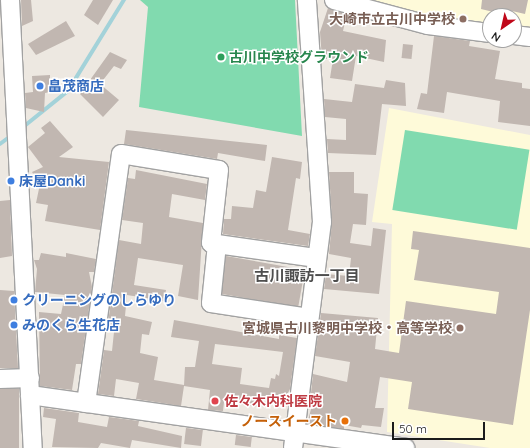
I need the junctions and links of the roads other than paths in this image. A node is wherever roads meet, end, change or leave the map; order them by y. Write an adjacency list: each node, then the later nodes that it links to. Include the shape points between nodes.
1 (10, 0): 4 (street)
2 (307, 0): 7 (street, via 322,222)
3 (334, 0): 5 (street, via 428,25)
4 (5, 18): 10 (street, via 17,134)
5 (482, 32)
6 (217, 244): 7 (street); 8 (street, via 211,303); 11 (street, via 211,243 219,170 121,154)
7 (317, 258): 8 (street)
8 (309, 318): 12 (street)
9 (0, 379): 10 (street)
10 (30, 387): 11 (street); 13 (street)
11 (86, 403): 12 (street)
12 (294, 440): 14 (street)
13 (33, 448)
14 (405, 448)

